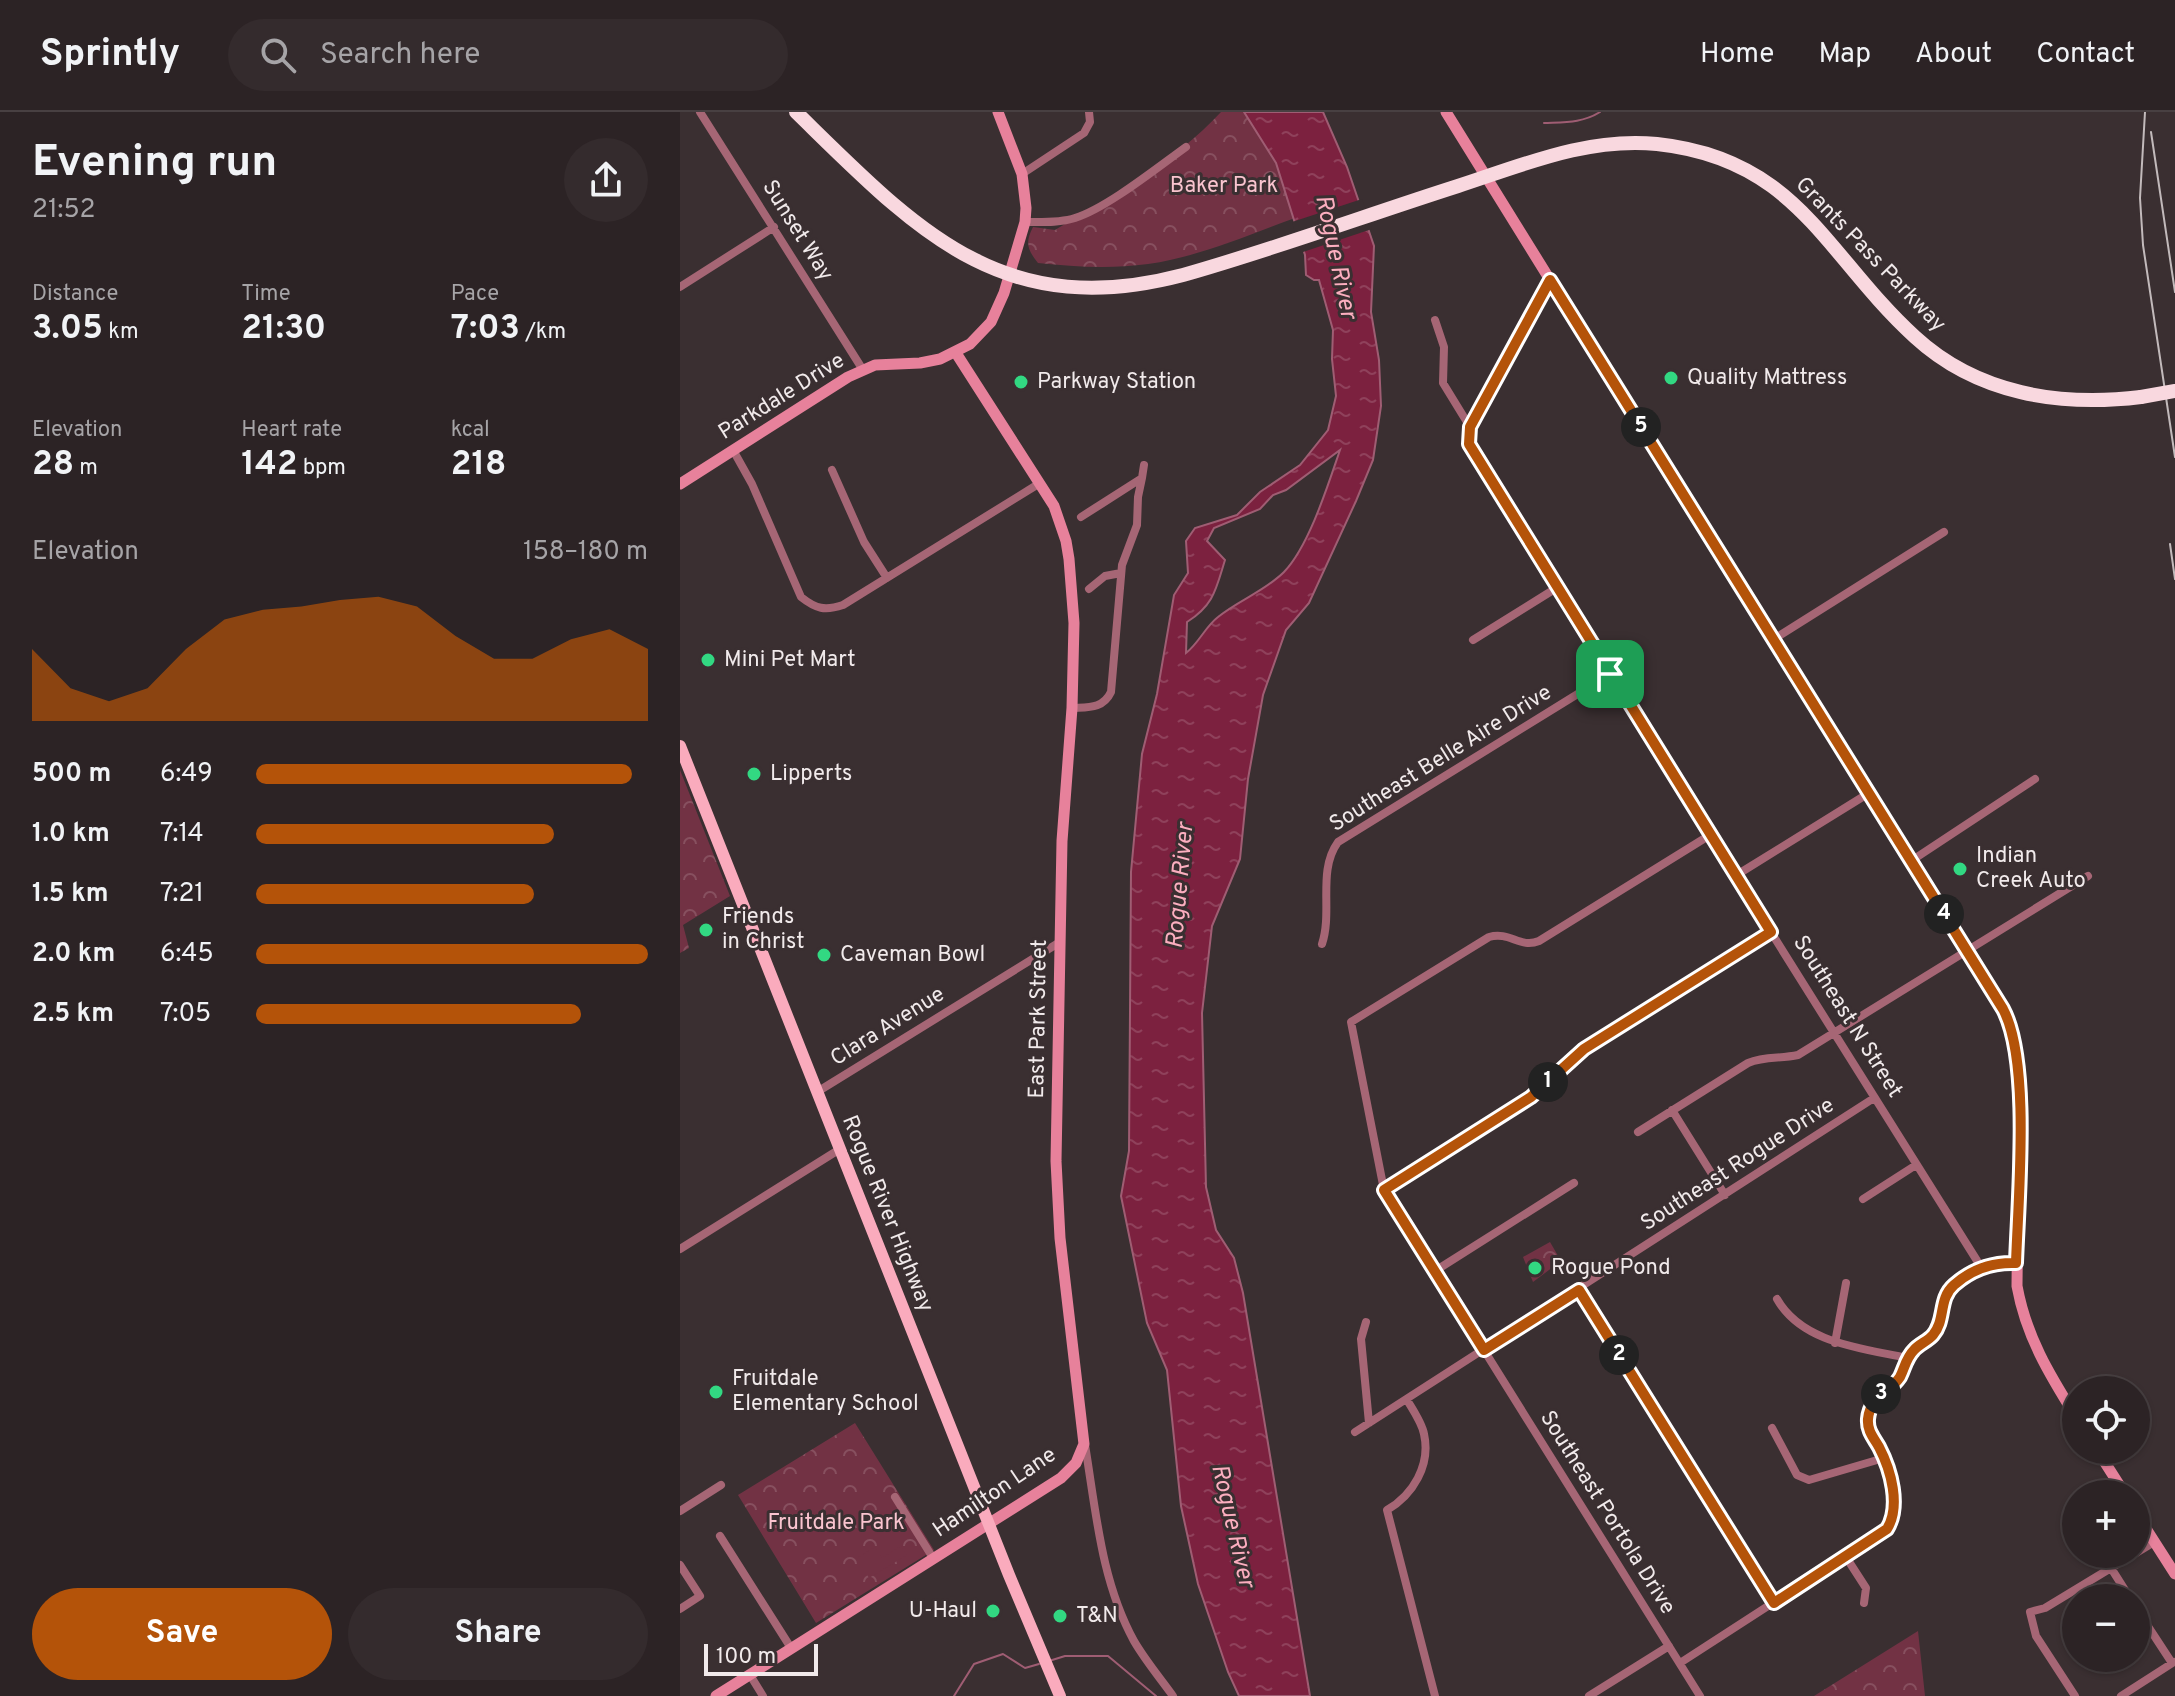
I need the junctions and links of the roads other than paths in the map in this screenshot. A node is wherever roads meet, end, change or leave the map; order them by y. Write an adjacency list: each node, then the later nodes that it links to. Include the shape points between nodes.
1 (700, 112): 10 (street, Sunset Way)
2 (796, 112): 11 (highway, Grants Pass Parkway, via 923,230 966,257)
3 (998, 112): 7 (street)
4 (1089, 112): 7 (street, via 1084,133)
5 (1446, 112): 8 (street)
6 (1186, 147): 9 (street, via 1081,216)
7 (1022, 174): 9 (street)
8 (1487, 175): 11 (highway, Grants Pass Parkway, via 1158,281 1066,285); 12 (street); 17 (highway, Grants Pass Parkway, bridge, via 1569,151 1618,144 1663,145 1709,155 1758,177 1796,204 1904,326 1959,368 2039,397 2079,401)
9 (1025, 222): 11 (street)
10 (774, 227): 13 (street); 16 (street, Sunset Way)
11 (1009, 274): 15 (street, Parkdale Drive, via 991,322)
12 (1550, 280): 18 (street); 31 (street)
13 (680, 287)
14 (1435, 320): 18 (street, Southeast N Street, via 1444,347 1443,383)
15 (956, 353): 16 (street, Parkdale Drive); 23 (street, East Park Street)
16 (863, 370): 19 (street, Parkdale Drive)
17 (2175, 391)
18 (1470, 427): 29 (street, Southeast N Street, via 1469,444)
19 (733, 450): 24 (street, Parkdale Drive); 28 (street, via 801,597 814,608 843,605)
20 (1144, 465): 22 (street)
21 (832, 470): 28 (street, via 864,542)
22 (1142, 478): 25 (street); 27 (street, via 1137,525)
23 (1040, 483): 28 (street); 34 (street, East Park Street, via 1068,550 1074,623)
24 (680, 484)
25 (1081, 517)
26 (1944, 532): 31 (street)
27 (1121, 569): 30 (street); 34 (street, via 1111,692 1098,706)
28 (887, 578)
29 (1558, 587): 32 (street); 33 (street, Southeast N Street)
30 (1089, 589)
31 (1774, 639): 37 (street)
32 (1473, 640)
33 (1610, 674): 38 (street, Southeast N Street); 44 (street, Southeast Belle Aire Drive, via 1338,842 1328,859)
34 (1072, 708): 43 (street, East Park Street)
35 (680, 746): 47 (main road, Rogue River Highway)
36 (2035, 779): 39 (street)
37 (1869, 793): 39 (street); 40 (street)
38 (1710, 835): 40 (street, Southeast N Street); 54 (street, via 1539,941 1526,944 1507,935 1489,937 1351,1022)
39 (1911, 861): 45 (street)
40 (1735, 876): 42 (street, Southeast N Street)
41 (2088, 876): 45 (street)
42 (1771, 932): 46 (street, Southeast N Street); 54 (street, via 1584,1049 1531,1097)
43 (1060, 942): 47 (street, Clara Avenue); 73 (street, East Park Street, via 1058,1199)
44 (1322, 944)
45 (1966, 950): 46 (street); 58 (street, via 2008,1019 2019,1082)
46 (1833, 1033): 48 (street, Southeast N Street); 49 (street, via 1798,1055 1748,1063)
47 (817, 1092): 51 (main road, Rogue River Highway)
48 (1874, 1098): 52 (street, Southeast N Street); 55 (street, Southeast Rogue Drive)
49 (1672, 1110): 50 (street); 55 (street)
50 (1638, 1132)
51 (840, 1149): 57 (street); 78 (main road, Rogue River Highway)
52 (1916, 1165): 56 (street); 59 (street, Southeast N Street)
53 (1574, 1183): 60 (street)
54 (1384, 1190): 60 (street, Southeast Portola Drive)
55 (1725, 1195): 62 (street, Southeast Rogue Drive)
56 (1863, 1199)
57 (680, 1249)
58 (2016, 1263): 59 (street); 68 (street, via 2030,1339)
59 (1981, 1267): 67 (street, via 1950,1289 1933,1335)
60 (1435, 1271): 66 (street, Southeast Portola Drive)
61 (1846, 1283): 65 (street)
62 (1579, 1290): 66 (street, Southeast Rogue Drive); 89 (street)
63 (1777, 1299): 65 (street, via 1790,1318)
64 (1366, 1322): 70 (street, via 1361,1339)
65 (1835, 1343): 67 (street)
66 (1484, 1350): 69 (street, Southeast Rogue Drive); 93 (street, Southeast Portola Drive)
67 (1907, 1358): 74 (street, via 1900,1376 1870,1409 1870,1432)
68 (2062, 1395)
69 (1407, 1400): 70 (street, Southeast Rogue Drive); 102 (street, via 1424,1434 1421,1471 1414,1487 1387,1510)
70 (1369, 1423): 72 (street, Southeast Rogue Drive)
71 (1772, 1428): 74 (street, via 1802,1479)
72 (1355, 1432)
73 (1084, 1444): 78 (street, Hamilton Lane, via 1076,1463 1061,1478); 101 (street, East Park Street, via 1116,1600 1135,1642)
74 (1884, 1458): 83 (street, via 1895,1512 1887,1529)
75 (721, 1485): 77 (street)
76 (895, 1497): 84 (street)
77 (680, 1511)
78 (988, 1523): 84 (street, Hamilton Lane); 100 (main road, Rogue River Highway)
79 (720, 1536): 94 (street)
80 (2150, 1536): 81 (street)
81 (2154, 1542): 82 (street); 87 (street)
82 (2150, 1544)
83 (1846, 1557): 89 (street); 90 (street, via 1866,1588)
84 (933, 1558): 94 (street, Hamilton Lane)
85 (680, 1565): 91 (street, via 700,1596)
86 (2111, 1568): 88 (street); 105 (street, via 2030,1612 2036,1636)
87 (2175, 1574)
88 (2121, 1584)
89 (1774, 1603): 96 (street)
90 (1864, 1603)
91 (680, 1609)
92 (2150, 1628): 95 (street)
93 (1669, 1646): 96 (street, Southeast Portola Drive); 103 (street)
94 (791, 1648): 97 (street, Hamilton Lane)
95 (2174, 1662): 106 (street)
96 (1680, 1663): 104 (street, Southeast Portola Drive)
97 (750, 1675): 98 (street, Hamilton Lane); 99 (street)
98 (716, 1696)
99 (763, 1696)
100 (1060, 1696)
101 (1173, 1696)
102 (1435, 1696)
103 (1589, 1696)
104 (1700, 1696)
105 (2075, 1696)
106 (2121, 1696)

